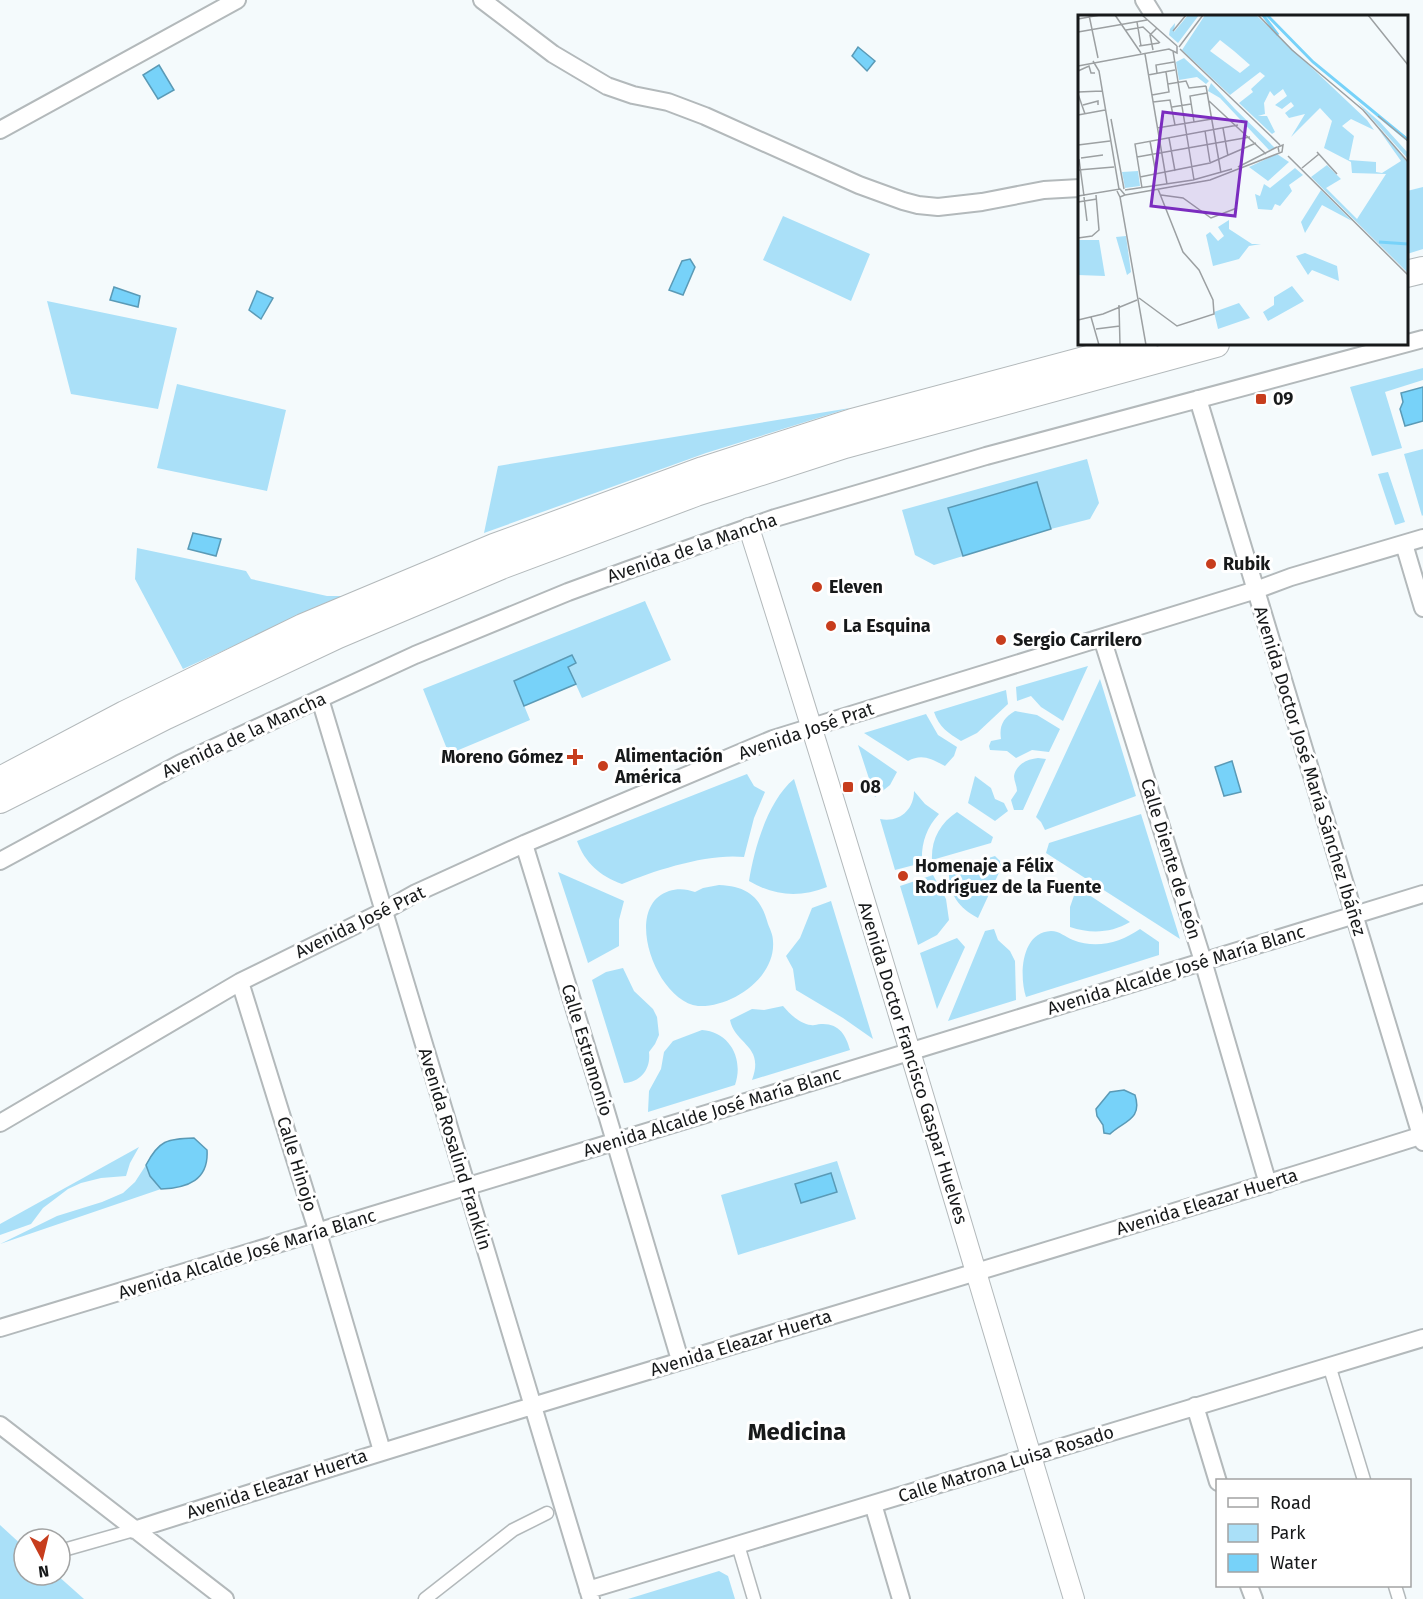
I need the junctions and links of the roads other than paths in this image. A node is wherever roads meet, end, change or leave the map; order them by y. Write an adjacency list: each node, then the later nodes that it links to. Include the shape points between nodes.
1 (237, 0): 5 (street)
2 (482, 0): 6 (street, via 553,54 607,86 705,116 903,201 938,207)
3 (1143, 0): 4 (street)
4 (1154, 15)
5 (0, 130)
6 (1078, 188)
7 (1423, 270): 8 (main road)
8 (1408, 274)
9 (1423, 287): 10 (main road)
10 (1408, 291)
11 (1423, 339): 12 (street, Avenida de la Mancha)
12 (1408, 343)
13 (1140, 345): 25 (main road, via 852,422 703,470 494,547 303,627)
14 (1212, 345): 26 (main road, via 845,445 696,493 501,566 338,635)
15 (1400, 345): 16 (street, Avenida de la Mancha)
16 (1198, 399): 17 (street, Avenida de la Mancha, via 986,456); 20 (street, Avenida Doctor José María Sánchez Ibáñez)
17 (749, 528): 23 (street, Avenida de la Mancha, via 568,592); 24 (street, Avenida Doctor Francisco Gaspar Huelves)
18 (1423, 538): 19 (street, Avenida José Prat)
19 (1404, 544): 20 (street, Avenida José Prat); 21 (street)
20 (1256, 591): 22 (street, Avenida José Prat); 31 (street, Avenida Doctor José María Sánchez Ibáñez)
21 (1423, 608)
22 (1102, 638): 24 (street, Avenida José Prat); 32 (street, Calle Diente de León)
23 (320, 699): 28 (street, Avenida de la Mancha, via 181,763); 30 (street, Avenida Rosalind Franklin)
24 (812, 727): 27 (street, Avenida José Prat, via 773,739); 34 (street, Avenida Doctor Francisco Gaspar Huelves)
25 (0, 780)
26 (0, 800)
27 (524, 844): 30 (street, Avenida José Prat); 37 (street, Calle Estramonio)
28 (0, 861)
29 (1423, 894): 31 (street, Avenida Alcalde José María Blanc)
30 (384, 911): 33 (street, Avenida José Prat); 39 (street, Avenida Rosalind Franklin)
31 (1353, 916): 32 (street, Avenida Alcalde José María Blanc); 36 (street, Avenida Doctor José María Sánchez Ibáñez)
32 (1203, 961): 34 (street, Avenida Alcalde José María Blanc); 38 (street, Calle Diente de León)
33 (240, 982): 35 (street, Avenida José Prat); 40 (street, Calle Hinojo)
34 (910, 1051): 37 (street, Avenida Alcalde José María Blanc); 41 (street, Avenida Doctor Francisco Gaspar Huelves)
35 (0, 1123)
36 (1422, 1138): 38 (street, Avenida Eleazar Huerta)
37 (615, 1143): 39 (street, Avenida Alcalde José María Blanc); 44 (street, Calle Estramonio)
38 (1268, 1184): 41 (street, Avenida Eleazar Huerta)
39 (466, 1186): 40 (street, Avenida Alcalde José María Blanc); 46 (street, Avenida Rosalind Franklin)
40 (318, 1233): 42 (street, Avenida Alcalde José María Blanc); 49 (street, Calle Hinojo)
41 (975, 1273): 44 (street, Avenida Eleazar Huerta); 50 (street, Avenida Doctor Francisco Gaspar Huelves)
42 (0, 1328)
43 (1423, 1338): 45 (street, Calle Matrona Luisa Rosado)
44 (680, 1360): 46 (street, Avenida Eleazar Huerta)
45 (1329, 1365): 47 (street, Calle Matrona Luisa Rosado); 52 (street)
46 (533, 1406): 49 (street, Avenida Eleazar Huerta); 58 (street, Avenida Rosalind Franklin)
47 (1195, 1406): 50 (street, Calle Matrona Luisa Rosado); 51 (street)
48 (0, 1425): 55 (street)
49 (382, 1451): 55 (street, Avenida Eleazar Huerta)
50 (1030, 1458): 53 (street, Calle Matrona Luisa Rosado); 63 (street, Avenida Doctor Francisco Gaspar Huelves)
51 (1217, 1479)
52 (1364, 1479)
53 (873, 1504): 56 (street, Calle Matrona Luisa Rosado); 62 (street)
54 (547, 1513): 60 (street, via 513,1530)
55 (134, 1530): 57 (street, Avenida Eleazar Huerta); 59 (street)
56 (738, 1545): 58 (street, Calle Matrona Luisa Rosado); 61 (street)
57 (72, 1548)
58 (590, 1594)
59 (225, 1599)
60 (425, 1599)
61 (754, 1599)
62 (902, 1599)
63 (1074, 1599)

